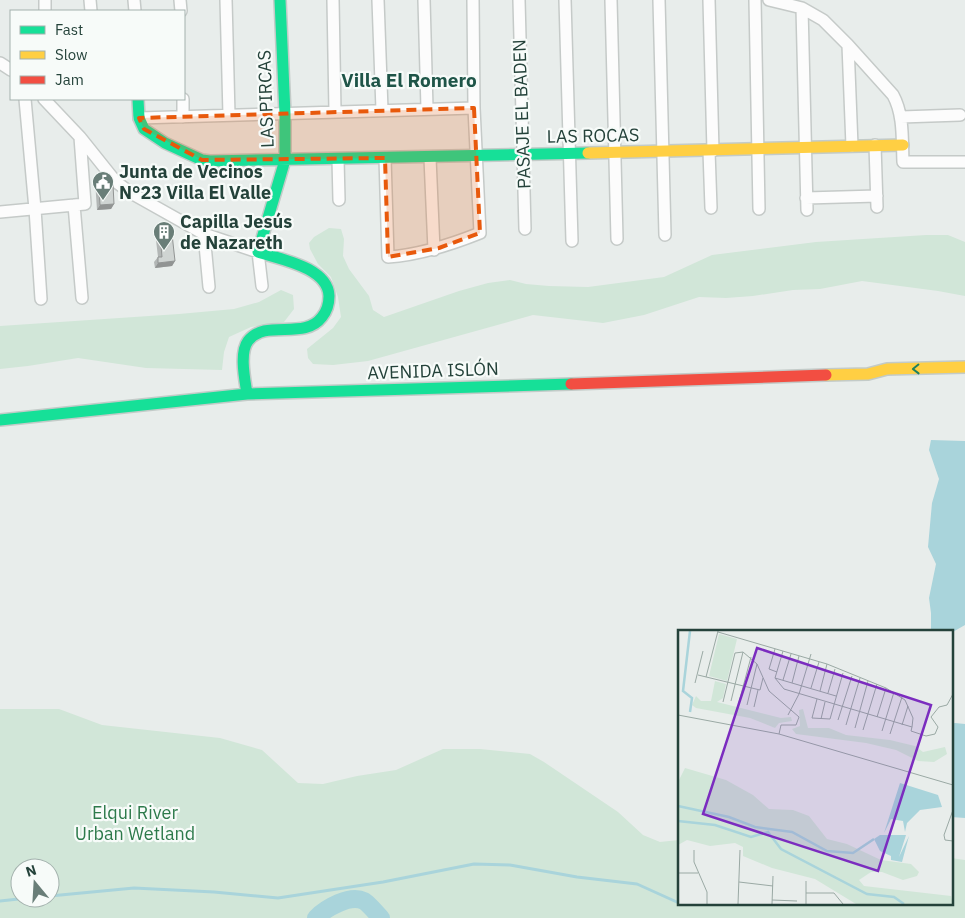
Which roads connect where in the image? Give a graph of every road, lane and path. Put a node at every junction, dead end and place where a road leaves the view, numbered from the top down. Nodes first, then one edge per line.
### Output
1 (226, 0) edge
2 (280, 0) edge
3 (333, 0) edge
4 (378, 0) edge
5 (424, 0) edge
6 (473, 0) edge
7 (518, 0) edge
8 (565, 0) edge
9 (611, 0) edge
10 (659, 0) edge
11 (709, 0) edge
12 (755, 0) edge
13 (769, 0) edge
14 (802, 8) junction
15 (848, 45) junction
16 (25, 100) edge
17 (45, 100) edge
18 (138, 100) edge
19 (183, 100) edge
20 (428, 108) junction
21 (474, 108) junction
22 (382, 110) junction
23 (335, 111) junction
24 (285, 114) junction
25 (229, 115) junction
26 (960, 115) dead end
27 (183, 117) junction
28 (138, 118) junction
29 (901, 118) junction
30 (80, 137) junction
31 (902, 144) junction
32 (875, 145) junction
33 (852, 146) junction
34 (805, 147) junction
35 (759, 149) junction
36 (711, 151) junction
37 (662, 152) junction
38 (615, 153) junction
39 (570, 154) junction
40 (523, 155) junction
41 (477, 156) junction
42 (385, 158) junction
43 (430, 158) junction
44 (338, 159) junction
45 (285, 160) junction
46 (965, 162) edge
47 (806, 198) junction
48 (339, 200) dead end
49 (79, 204) junction
50 (711, 208) dead end
51 (35, 209) junction
52 (760, 209) dead end
53 (807, 210) dead end
54 (0, 212) edge
55 (525, 229) dead end
56 (204, 234) junction
57 (665, 235) dead end
58 (617, 239) dead end
59 (572, 240) dead end
60 (434, 250) junction
61 (258, 252) junction
62 (262, 286) dead end
63 (209, 287) dead end
64 (40, 298) dead end
65 (82, 298) dead end
66 (965, 367) edge
67 (868, 374) junction
68 (965, 378) edge
69 (247, 394) junction
70 (0, 420) edge

1 - 25 street
2 - 24 street, LAS PIRCAS
3 - 23 street
4 - 22 street
5 - 20 street
6 - 21 street
7 - 40 street, PASAJE EL BADEN
8 - 39 street
9 - 38 street
10 - 37 street
11 - 36 street
12 - 35 street
13 - 14 street
14 - 15 street
14 - 34 street
15 - 29 street
15 - 33 street
16 - 51 street
17 - 30 street
18 - 28 street
19 - 27 street
20 - 21 street
20 - 22 street
21 - 41 street
22 - 23 street
23 - 24 street
24 - 25 street
24 - 45 street, LAS PIRCAS
25 - 27 street
26 - 29 street
27 - 28 street
28 - 45 street, LAS ROCAS
29 - 31 street
30 - 49 street
30 - 56 street
31 - 32 street, LAS ROCAS
31 - 46 street
32 - 33 street, LAS ROCAS
32 - 47 street
33 - 34 street, LAS ROCAS
34 - 35 street, LAS ROCAS
34 - 47 street
35 - 36 street, LAS ROCAS
35 - 52 street
36 - 37 street, LAS ROCAS
36 - 50 street
37 - 38 street, LAS ROCAS
37 - 57 street
38 - 39 street, LAS ROCAS
38 - 58 street
39 - 40 street, LAS ROCAS
39 - 59 street
40 - 41 street, LAS ROCAS
40 - 55 street, PASAJE EL BADEN
41 - 43 street, LAS ROCAS
41 - 60 street
42 - 43 street, LAS ROCAS
42 - 44 street, LAS ROCAS
42 - 60 street
43 - 60 street
44 - 45 street, LAS ROCAS
44 - 48 street
45 - 61 street, LAS PIRCAS
47 - 53 street
49 - 51 street
49 - 65 street
51 - 54 street
51 - 64 street
56 - 61 street
56 - 63 street
61 - 62 street
61 - 69 street
66 -> 67 street, AVENIDA ISLÓN
67 - 68 street, AVENIDA ISLÓN
67 - 69 street, AVENIDA ISLÓN
69 - 70 street, AVENIDA ISLÓN

